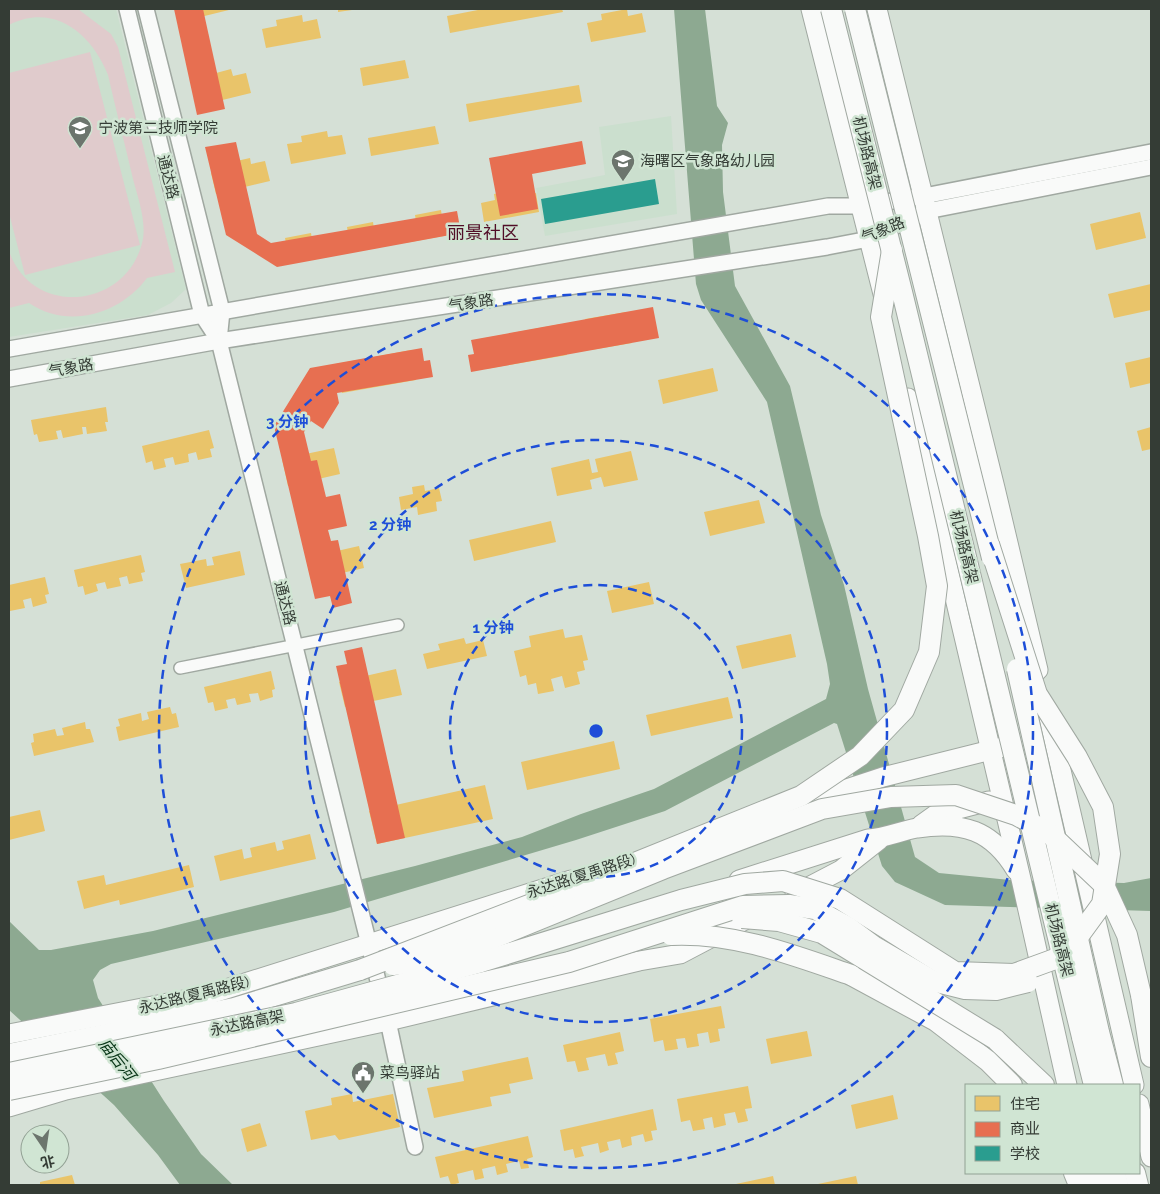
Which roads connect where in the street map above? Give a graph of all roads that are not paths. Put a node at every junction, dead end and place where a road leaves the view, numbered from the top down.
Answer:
1 (127, 9) edge
2 (146, 9) edge
3 (810, 9) edge
4 (831, 9) edge
5 (855, 9) edge
6 (877, 9) edge
7 (1151, 152) edge
8 (1151, 167) edge
9 (926, 204) junction
10 (860, 206) junction
11 (869, 239) junction
12 (892, 250) junction
13 (222, 311) junction
14 (202, 314) junction
15 (219, 342) junction
16 (9, 349) edge
17 (9, 378) edge
18 (988, 544) junction
19 (398, 625) dead end
20 (296, 647) junction
21 (180, 668) dead end
22 (1051, 728) junction
23 (992, 752) junction
24 (1002, 798) junction
25 (916, 828) junction
26 (874, 838) junction
27 (1021, 880) junction
28 (715, 916) junction
29 (1075, 940) junction
30 (368, 946) junction
31 (482, 962) junction
32 (360, 970) junction
33 (381, 996) junction
34 (388, 1021) junction
35 (9, 1034) edge
36 (9, 1054) edge
37 (1151, 1057) edge
38 (9, 1073) edge
39 (9, 1082) edge
40 (1011, 1084) edge
41 (1043, 1084) edge
42 (1067, 1084) edge
43 (1094, 1084) edge
44 (1113, 1084) edge
45 (1134, 1084) edge
46 (9, 1090) edge
47 (9, 1107) edge
48 (1140, 1108) edge
49 (415, 1147) dead end
50 (1151, 1157) edge
51 (1098, 1174) edge
52 (1104, 1185) edge

1 - 14 street, 通达路
2 - 13 street, 通达路
3 - 10 main road
4 - 12 highway, 机场路高架, bridge
5 - 18 highway, 机场路高架, bridge
6 - 9 main road
7 - 9 street
8 - 9 street
9 - 10 street, 气象路
9 - 11 street, 气象路
9 - 22 main road
10 - 11 main road
10 - 13 street, 气象路
11 - 15 street, 气象路
11 - 23 main road
12 - 32 highway, bridge
12 - 43 highway, 机场路高架, bridge
13 - 14 street, 气象路
13 - 15 street, 通达路
14 - 15 street, 通达路
14 - 16 street, 气象路
15 - 17 street, 气象路
15 - 20 street, 通达路
18 - 29 highway, bridge
18 - 44 highway, 机场路高架, bridge
19 - 20 street
20 - 21 street
20 - 30 street, 通达路
22 - 23 main road, 永达路(夏禹路段)
22 - 45 main road
23 - 24 main road
23 - 30 main road, 永达路(夏禹路段)
24 - 25 main road
24 - 27 main road
25 - 26 main road
25 - 27 main road
26 - 33 main road
26 - 34 main road
27 - 42 main road
28 - 29 highway, bridge
28 - 41 highway, bridge
28 - 46 highway, bridge
29 - 31 highway, bridge
30 - 33 street, 通达路
30 - 35 main road, 永达路(夏禹路段)
31 - 38 highway, 永达路高架, bridge
31 - 40 highway, bridge
32 - 36 highway, 永达路高架
32 - 37 highway, bridge
33 - 34 street, 通达路
33 - 39 main road
34 - 47 main road
34 - 49 street, 通达路
48 - 50 main road
51 - 52 highway

